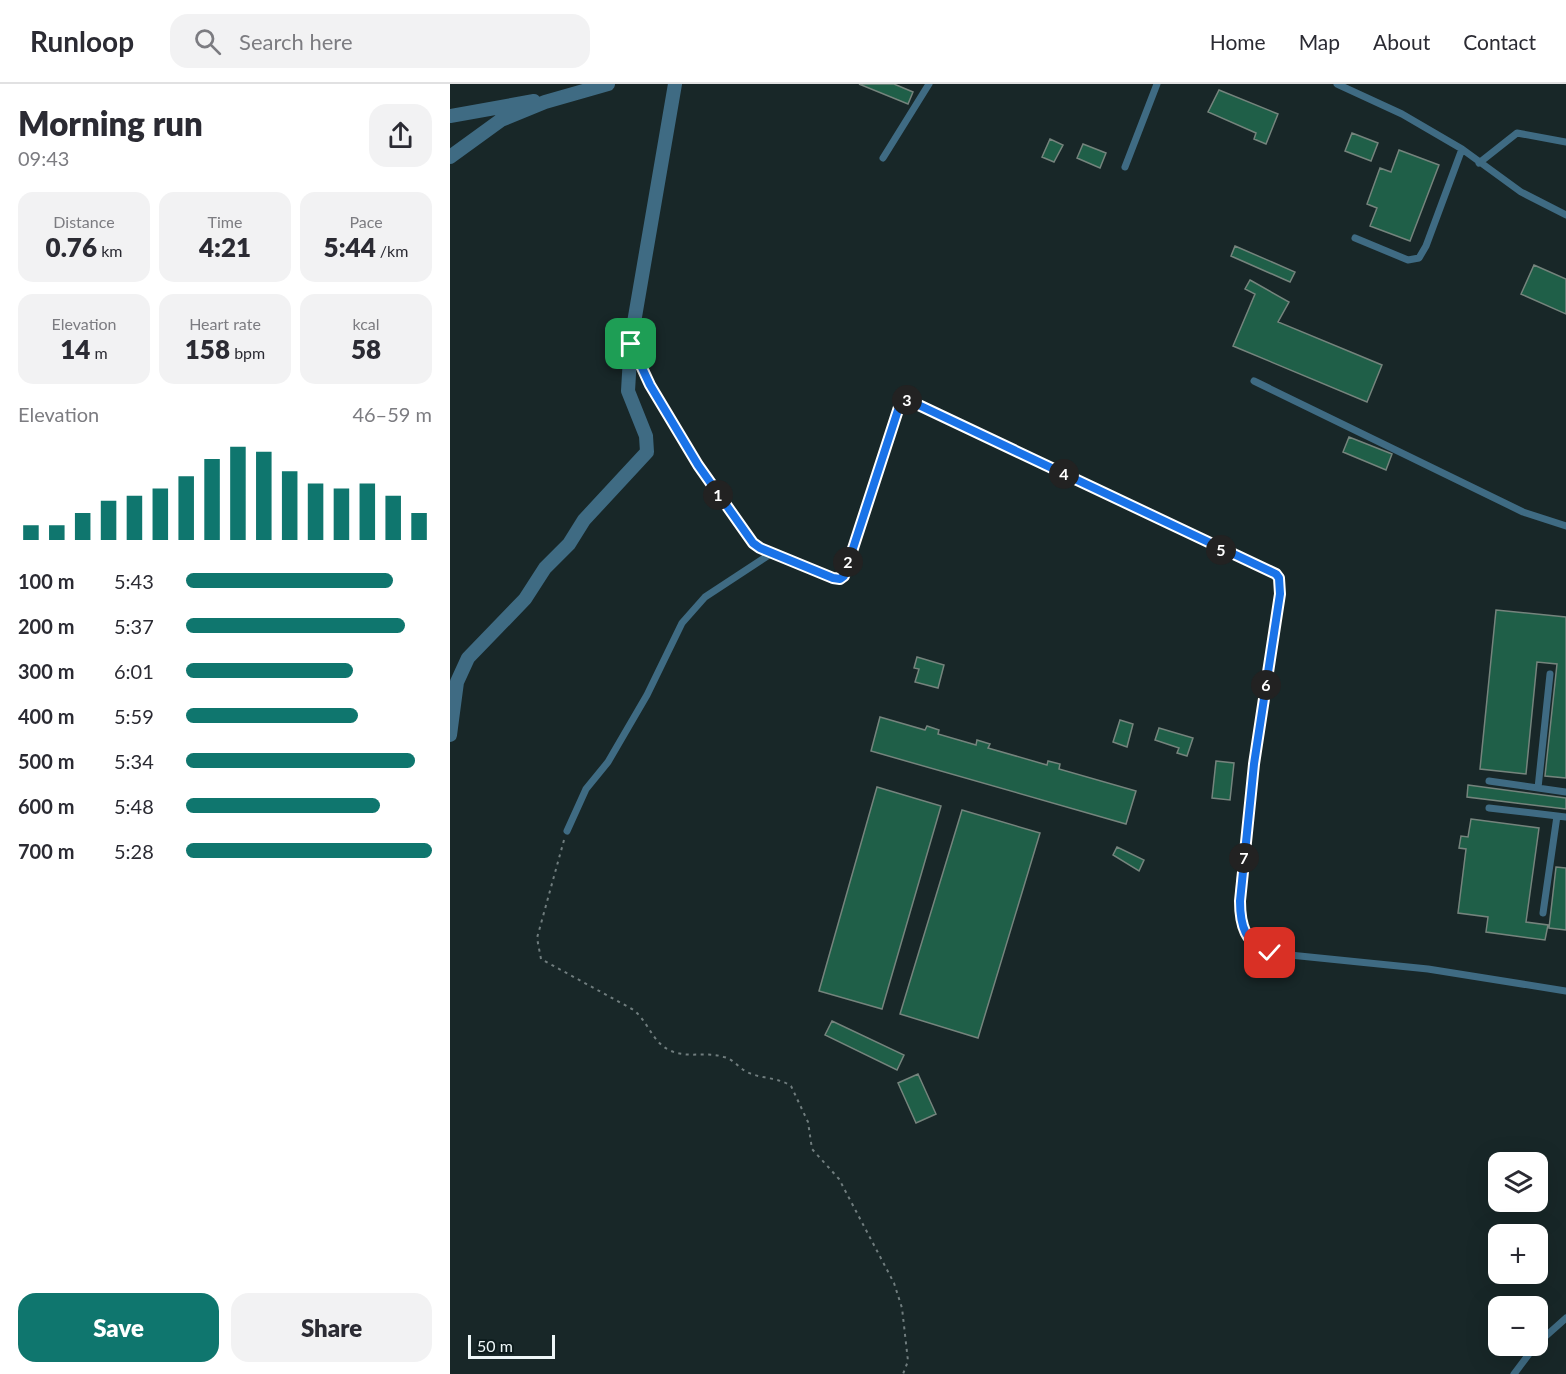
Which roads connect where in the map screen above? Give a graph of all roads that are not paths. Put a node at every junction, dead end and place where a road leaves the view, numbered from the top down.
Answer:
1 (608, 84) edge
2 (675, 84) edge
3 (929, 84) edge
4 (1157, 84) edge
5 (1337, 84) edge
6 (545, 102) junction
7 (450, 116) edge
8 (1566, 142) edge
9 (1462, 149) junction
10 (450, 157) edge
11 (883, 158) dead end
12 (1479, 162) junction
13 (1125, 167) dead end
14 (1566, 215) edge
15 (1355, 238) dead end
16 (631, 344) junction
17 (1254, 381) dead end
18 (1566, 525) edge
19 (772, 554) junction
20 (1550, 674) dead end
21 (450, 735) edge
22 (1489, 781) dead end
23 (1538, 788) junction
24 (1566, 792) edge
25 (1489, 808) dead end
26 (1557, 816) junction
27 (1566, 817) edge
28 (567, 831) road end
29 (1543, 913) dead end
30 (1566, 991) edge
31 (1566, 1318) edge
32 (1548, 1334) edge
33 (1527, 1356) edge
34 (1514, 1374) edge

1 - 6 street
2 - 16 street
3 - 11 lane
4 - 13 lane
5 - 9 lane
6 - 7 street
6 - 10 street
8 - 12 lane
9 - 12 lane
9 - 15 lane
12 - 14 lane
16 - 19 lane
16 - 21 street
17 - 18 lane
19 - 28 lane
19 - 30 lane
20 - 23 lane
22 - 23 lane
23 - 24 lane
25 - 26 lane
26 - 27 lane
26 - 29 lane
31 - 32 lane
33 - 34 lane

